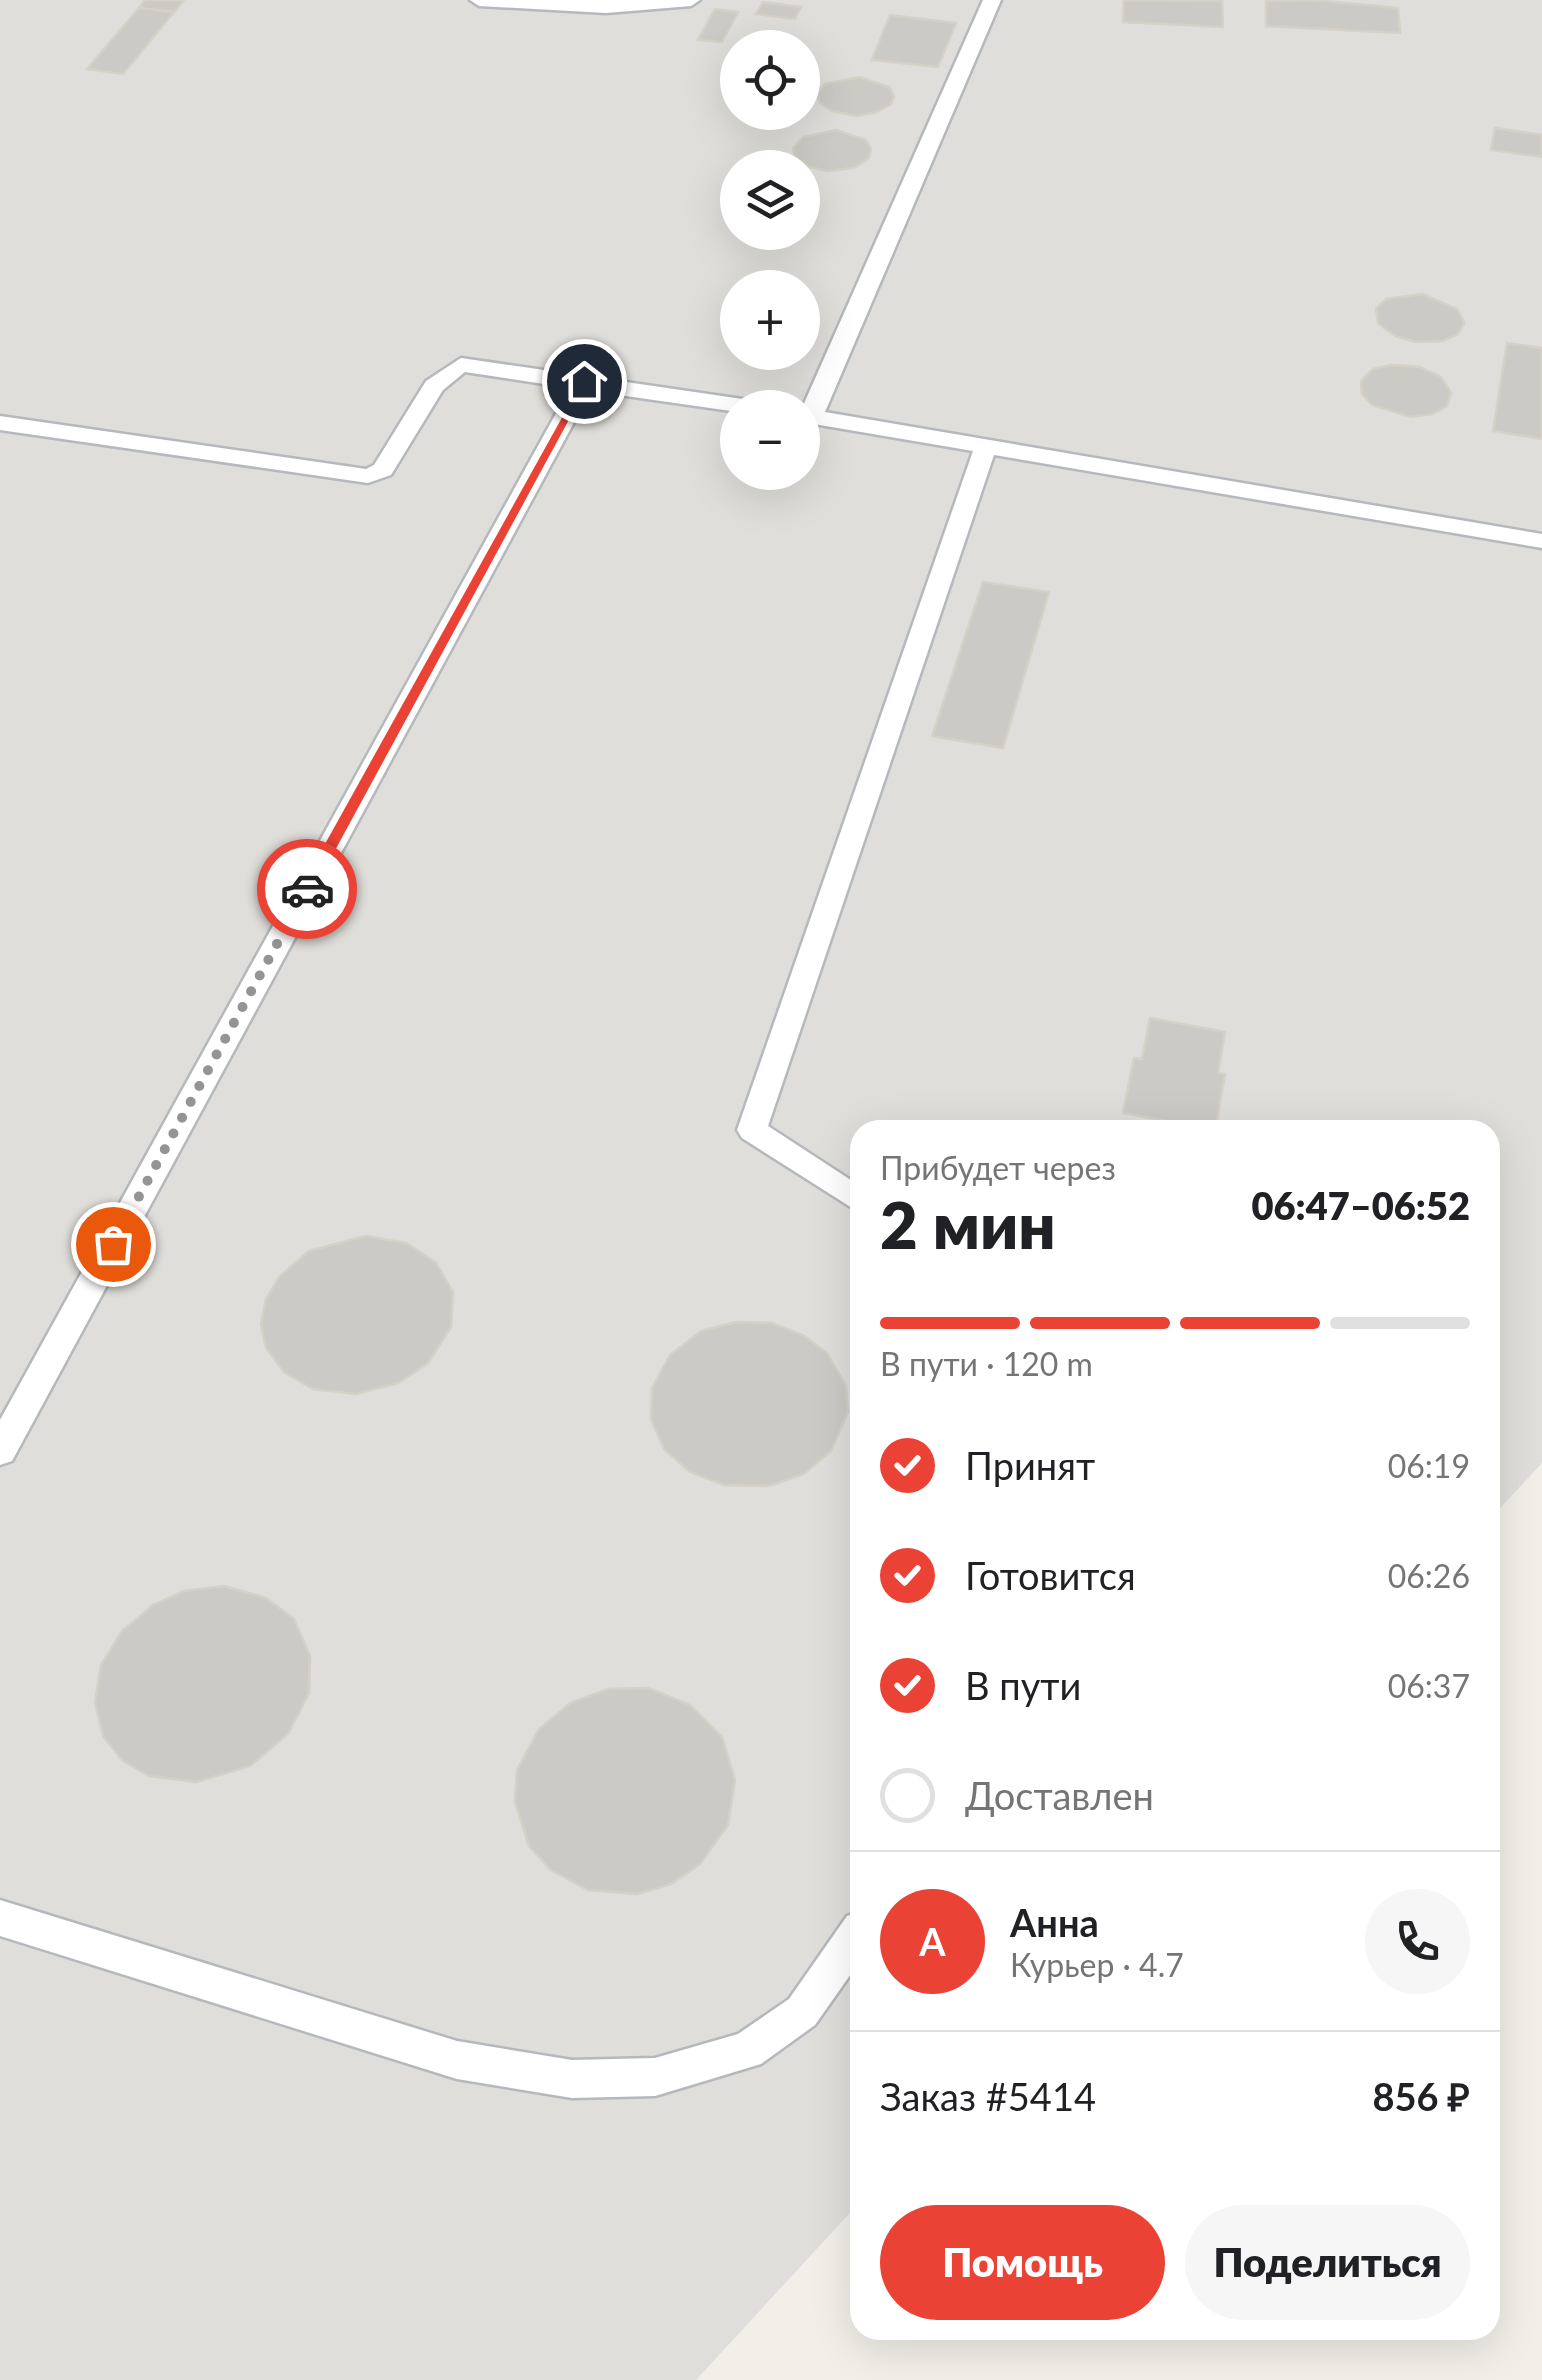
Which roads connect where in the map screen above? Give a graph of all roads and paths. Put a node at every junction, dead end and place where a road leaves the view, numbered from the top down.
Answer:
1 (479, 0) edge
2 (691, 0) edge
3 (992, 0) edge
4 (584, 381) junction
5 (819, 390) edge
6 (720, 402) edge
7 (820, 418) edge
8 (0, 424) edge
9 (986, 446) junction
10 (1542, 541) edge
11 (850, 1194) edge
12 (0, 1451) edge
13 (0, 1918) edge
14 (850, 1942) edge

1 - 2 lane
3 - 5 lane
4 - 6 lane
4 - 8 lane
4 - 12 lane
7 - 9 lane
9 - 10 lane
9 - 11 lane
13 - 14 lane

